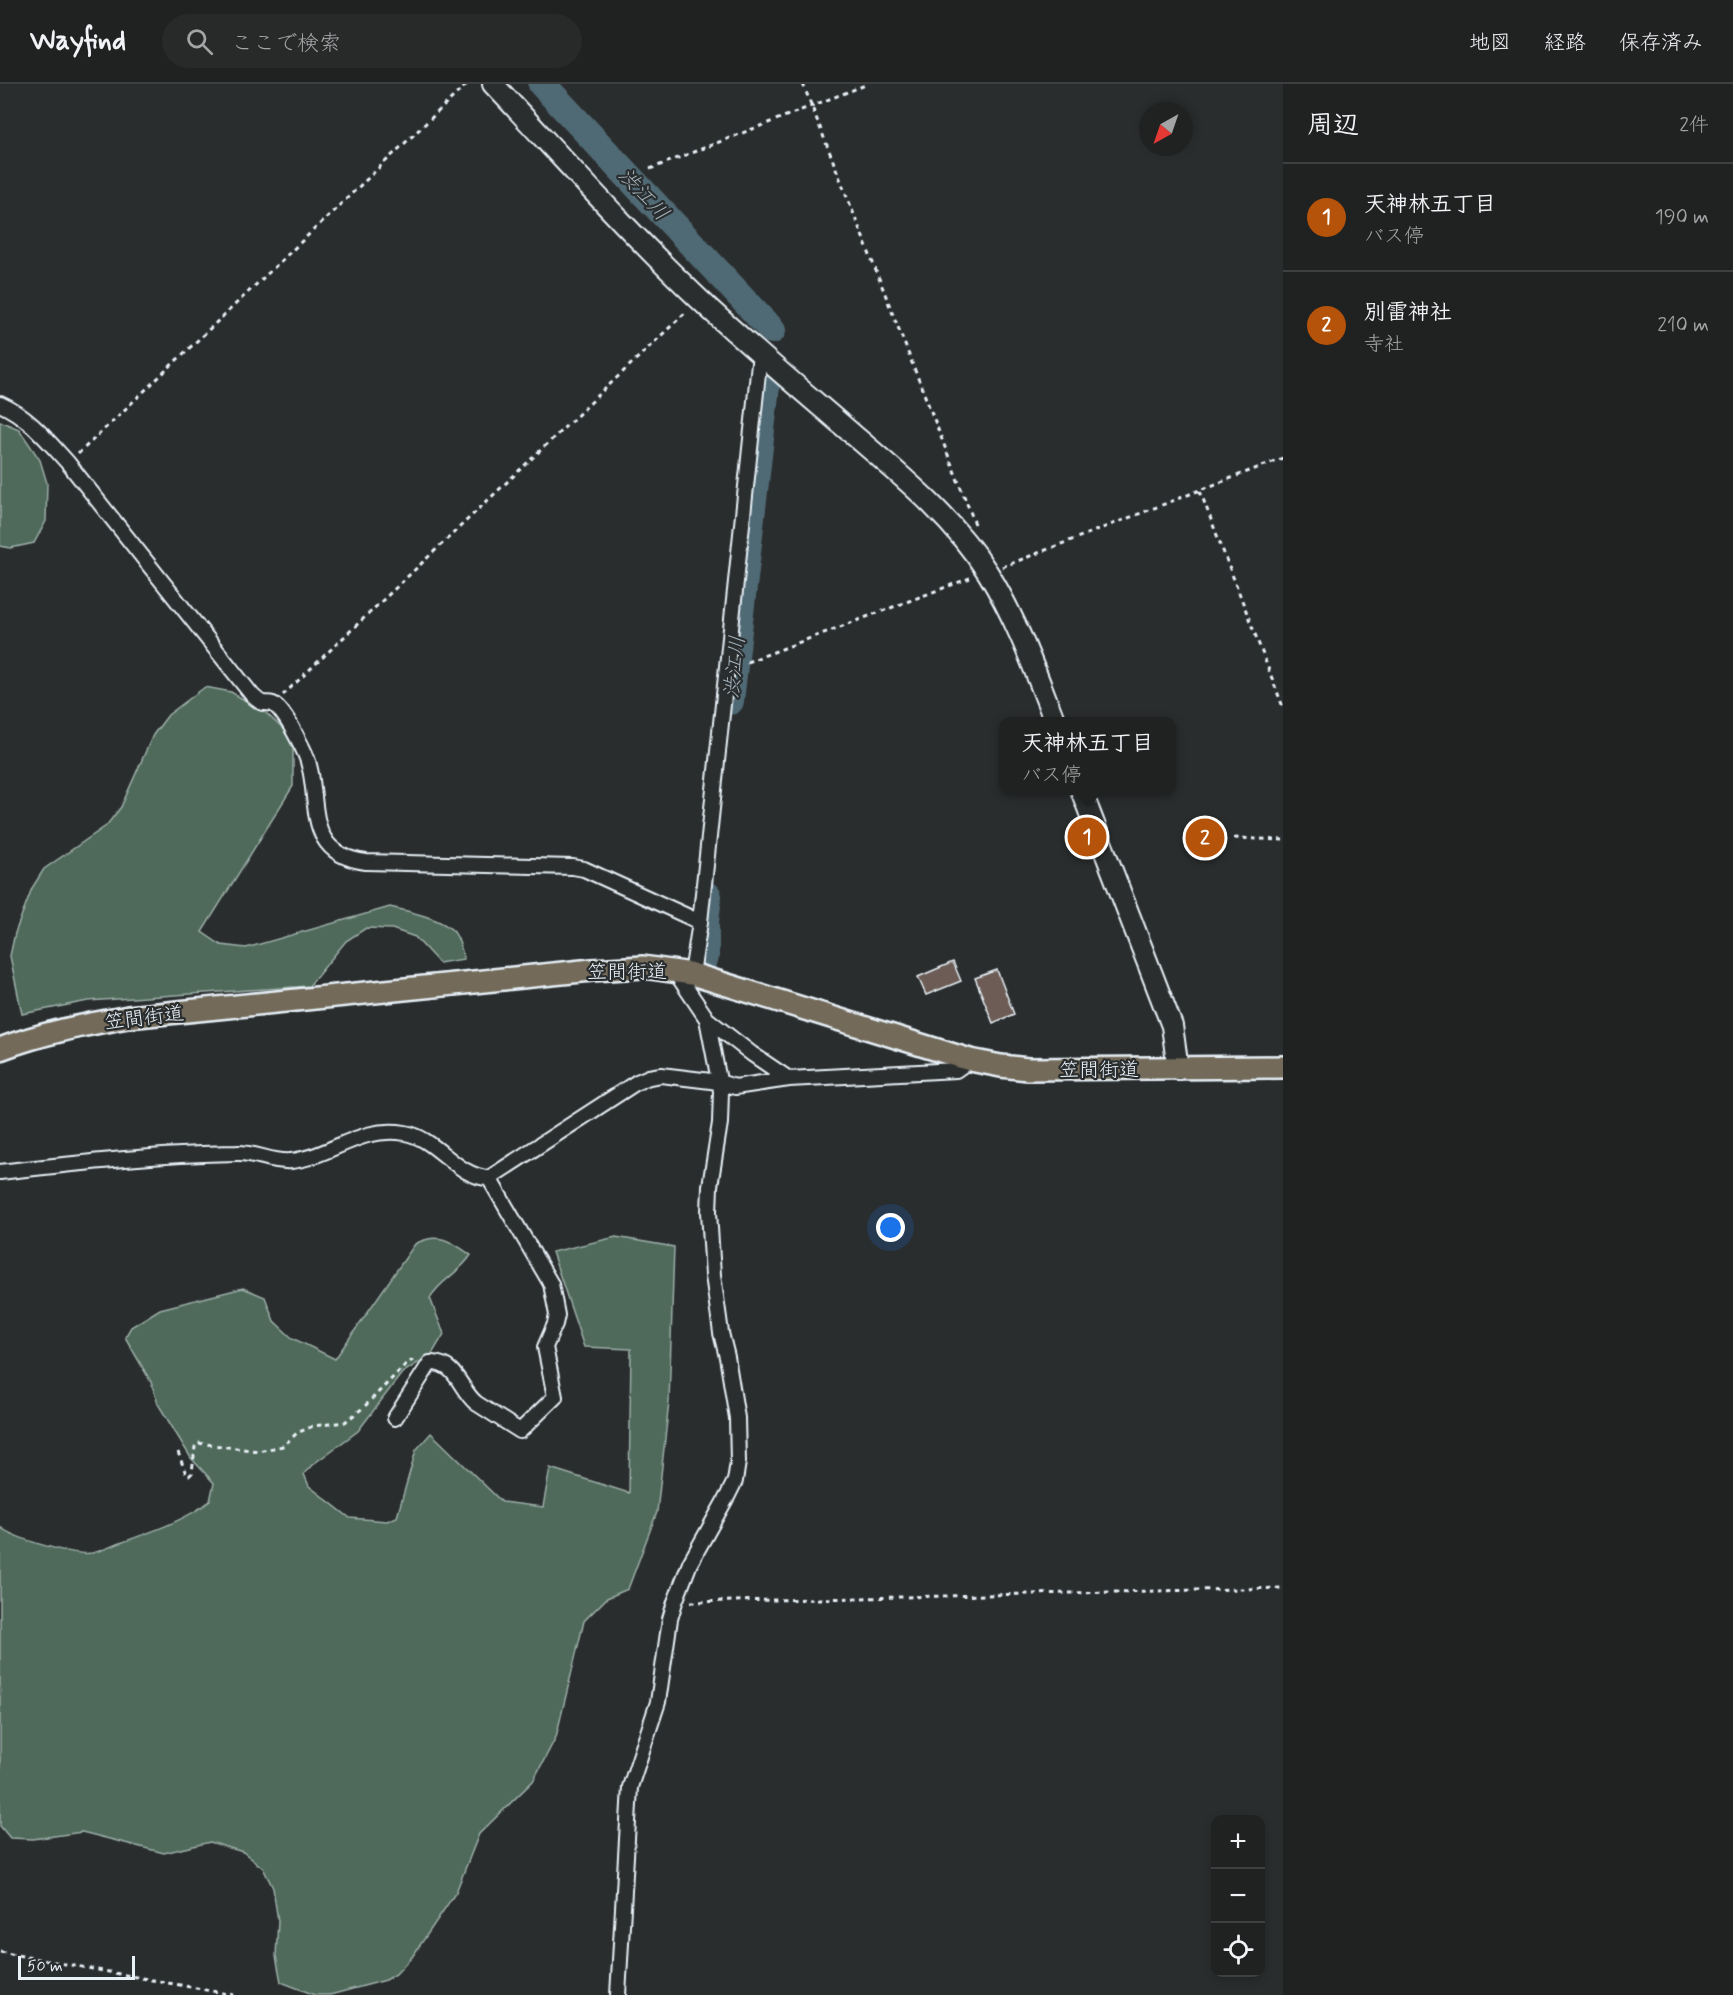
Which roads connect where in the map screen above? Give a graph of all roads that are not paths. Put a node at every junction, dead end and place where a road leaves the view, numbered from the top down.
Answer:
1 (492, 84) edge
2 (760, 354) junction
3 (0, 404) edge
4 (1053, 717) edge
5 (1083, 795) edge
6 (700, 922) junction
7 (683, 972) junction
8 (706, 1019) junction
9 (0, 1049) edge
10 (970, 1060) junction
11 (1283, 1067) edge
12 (1178, 1069) junction
13 (789, 1079) junction
14 (719, 1082) junction
15 (0, 1172) edge
16 (489, 1178) junction
17 (394, 1418) dead end
18 (618, 1995) edge

1 - 2 street
2 - 4 street
2 - 6 street
3 - 6 street
5 - 12 street
6 - 7 street
7 - 8 street
7 - 9 main road, 笠間街道
7 - 10 main road, 笠間街道
8 - 13 street
8 - 14 street
10 - 12 main road, 笠間街道
10 - 13 street
11 - 12 main road, 笠間街道
13 - 14 street
14 - 16 street
14 - 18 street
15 - 16 street
16 - 17 street

